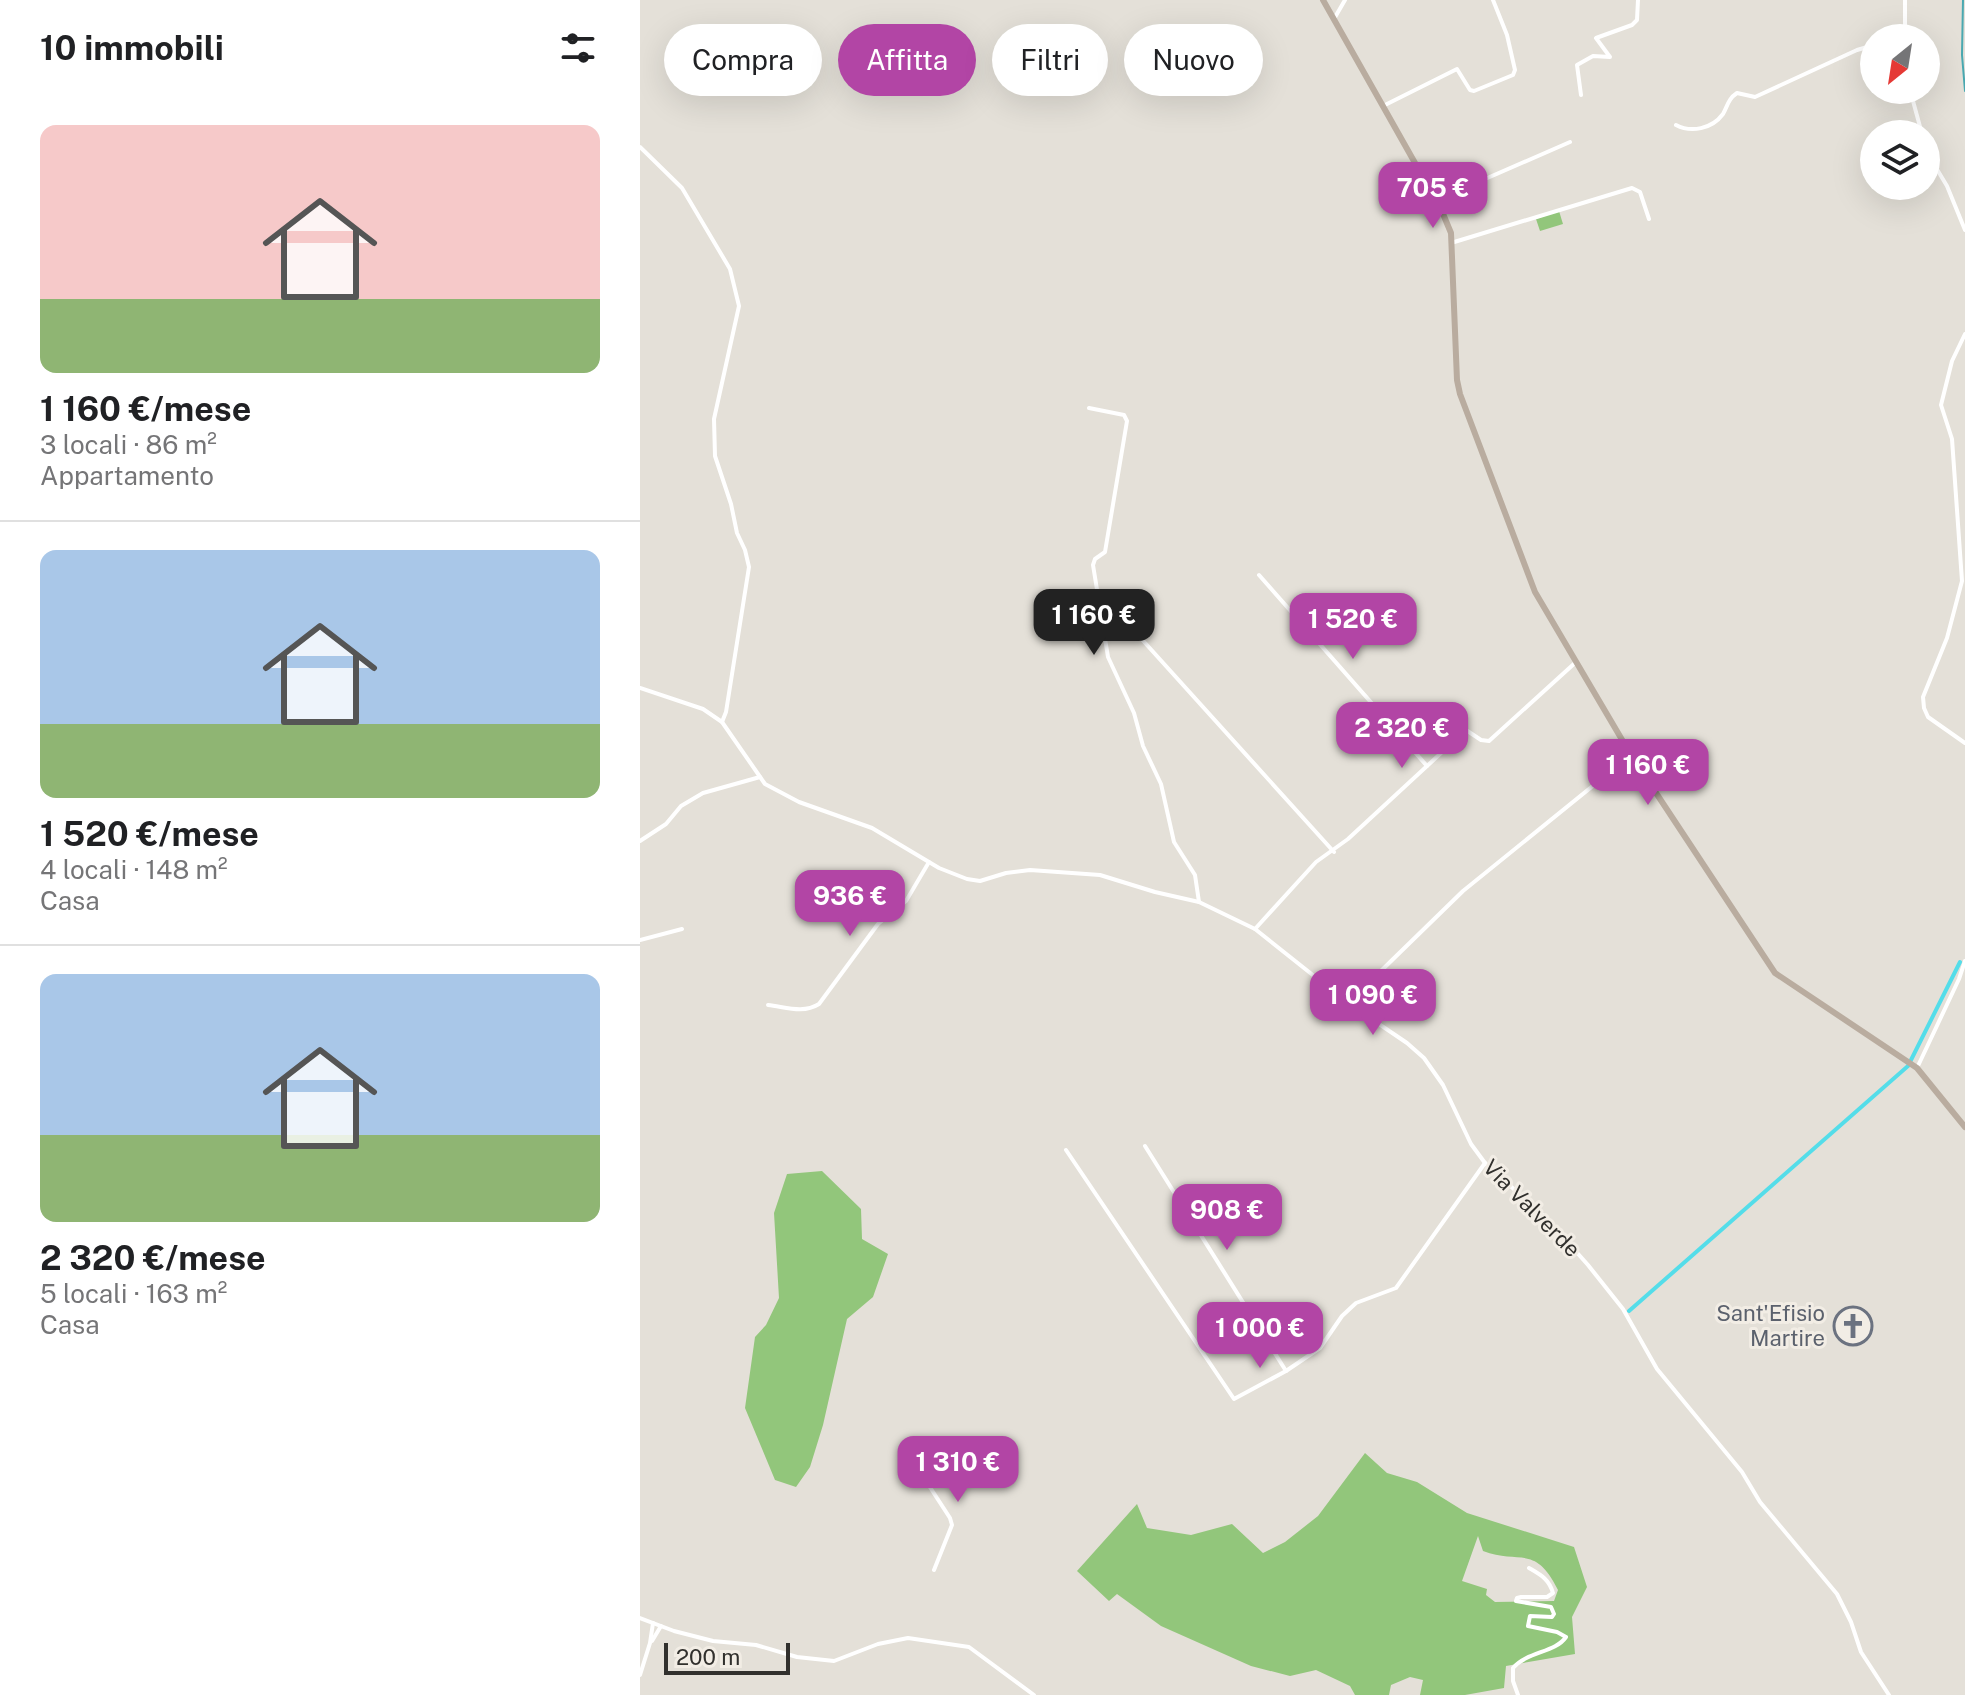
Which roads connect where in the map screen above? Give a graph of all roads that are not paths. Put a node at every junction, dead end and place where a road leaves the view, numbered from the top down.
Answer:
1 (1323, 0) edge
2 (1345, 0) edge
3 (1493, 0) edge
4 (1638, 0) edge
5 (1905, 0) edge
6 (1334, 19) junction
7 (1905, 24) edge
8 (1860, 49) edge
9 (1581, 95) dead end
10 (1383, 106) junction
11 (1676, 125) dead end
12 (1570, 142) dead end
13 (640, 147) edge
14 (1940, 174) edge
15 (1436, 200) junction
16 (1649, 219) dead end
17 (1965, 230) edge
18 (1451, 243) junction
19 (1965, 334) edge
20 (1089, 408) dead end
21 (1259, 575) dead end
22 (1109, 603) dead end
23 (1576, 662) junction
24 (640, 688) edge
25 (722, 722) junction
26 (1965, 743) edge
27 (1631, 755) junction
28 (1427, 766) junction
29 (760, 777) junction
30 (640, 841) edge
31 (1334, 852) junction
32 (929, 862) junction
33 (1199, 902) junction
34 (682, 929) dead end
35 (1255, 929) junction
36 (640, 940) edge
37 (1965, 961) edge
38 (1348, 1003) junction
39 (768, 1005) dead end
40 (1912, 1065) junction
41 (1965, 1127) edge
42 (1145, 1146) dead end
43 (1066, 1150) dead end
44 (1485, 1163) junction
45 (1286, 1371) junction
46 (963, 1438) dead end
47 (1529, 1568) dead end
48 (934, 1570) dead end
49 (640, 1618) edge
50 (653, 1623) junction
51 (661, 1626) junction
52 (650, 1643) junction
53 (640, 1675) edge
54 (1034, 1695) edge
55 (1518, 1695) edge
56 (1889, 1695) edge

1 - 6 main road
2 - 6 street
3 - 10 street
4 - 9 street
5 - 7 street
6 - 10 main road
8 - 11 street
10 - 15 main road
12 - 15 street
13 - 25 street
14 - 17 street
15 - 18 main road
16 - 18 street
18 - 23 main road
19 - 26 street
20 - 33 street
21 - 28 street
22 - 31 street
23 - 27 main road
23 - 28 street
24 - 25 street, Via Valverde
25 - 29 street, Via Valverde
27 - 38 street
27 - 40 main road
28 - 31 street
29 - 30 street
29 - 32 street, Via Valverde
31 - 35 street
32 - 33 street, Via Valverde
32 - 39 street
33 - 35 street, Via Valverde
34 - 36 street
35 - 38 street, Via Valverde
37 - 40 street
38 - 44 street, Via Valverde
40 - 41 main road
42 - 45 street
43 - 45 street
44 - 45 street
44 - 56 street, Via Valverde
46 - 48 street
47 - 55 street
49 - 50 street
50 - 51 street
50 - 52 street
51 - 52 street
51 - 54 street
52 - 53 street

